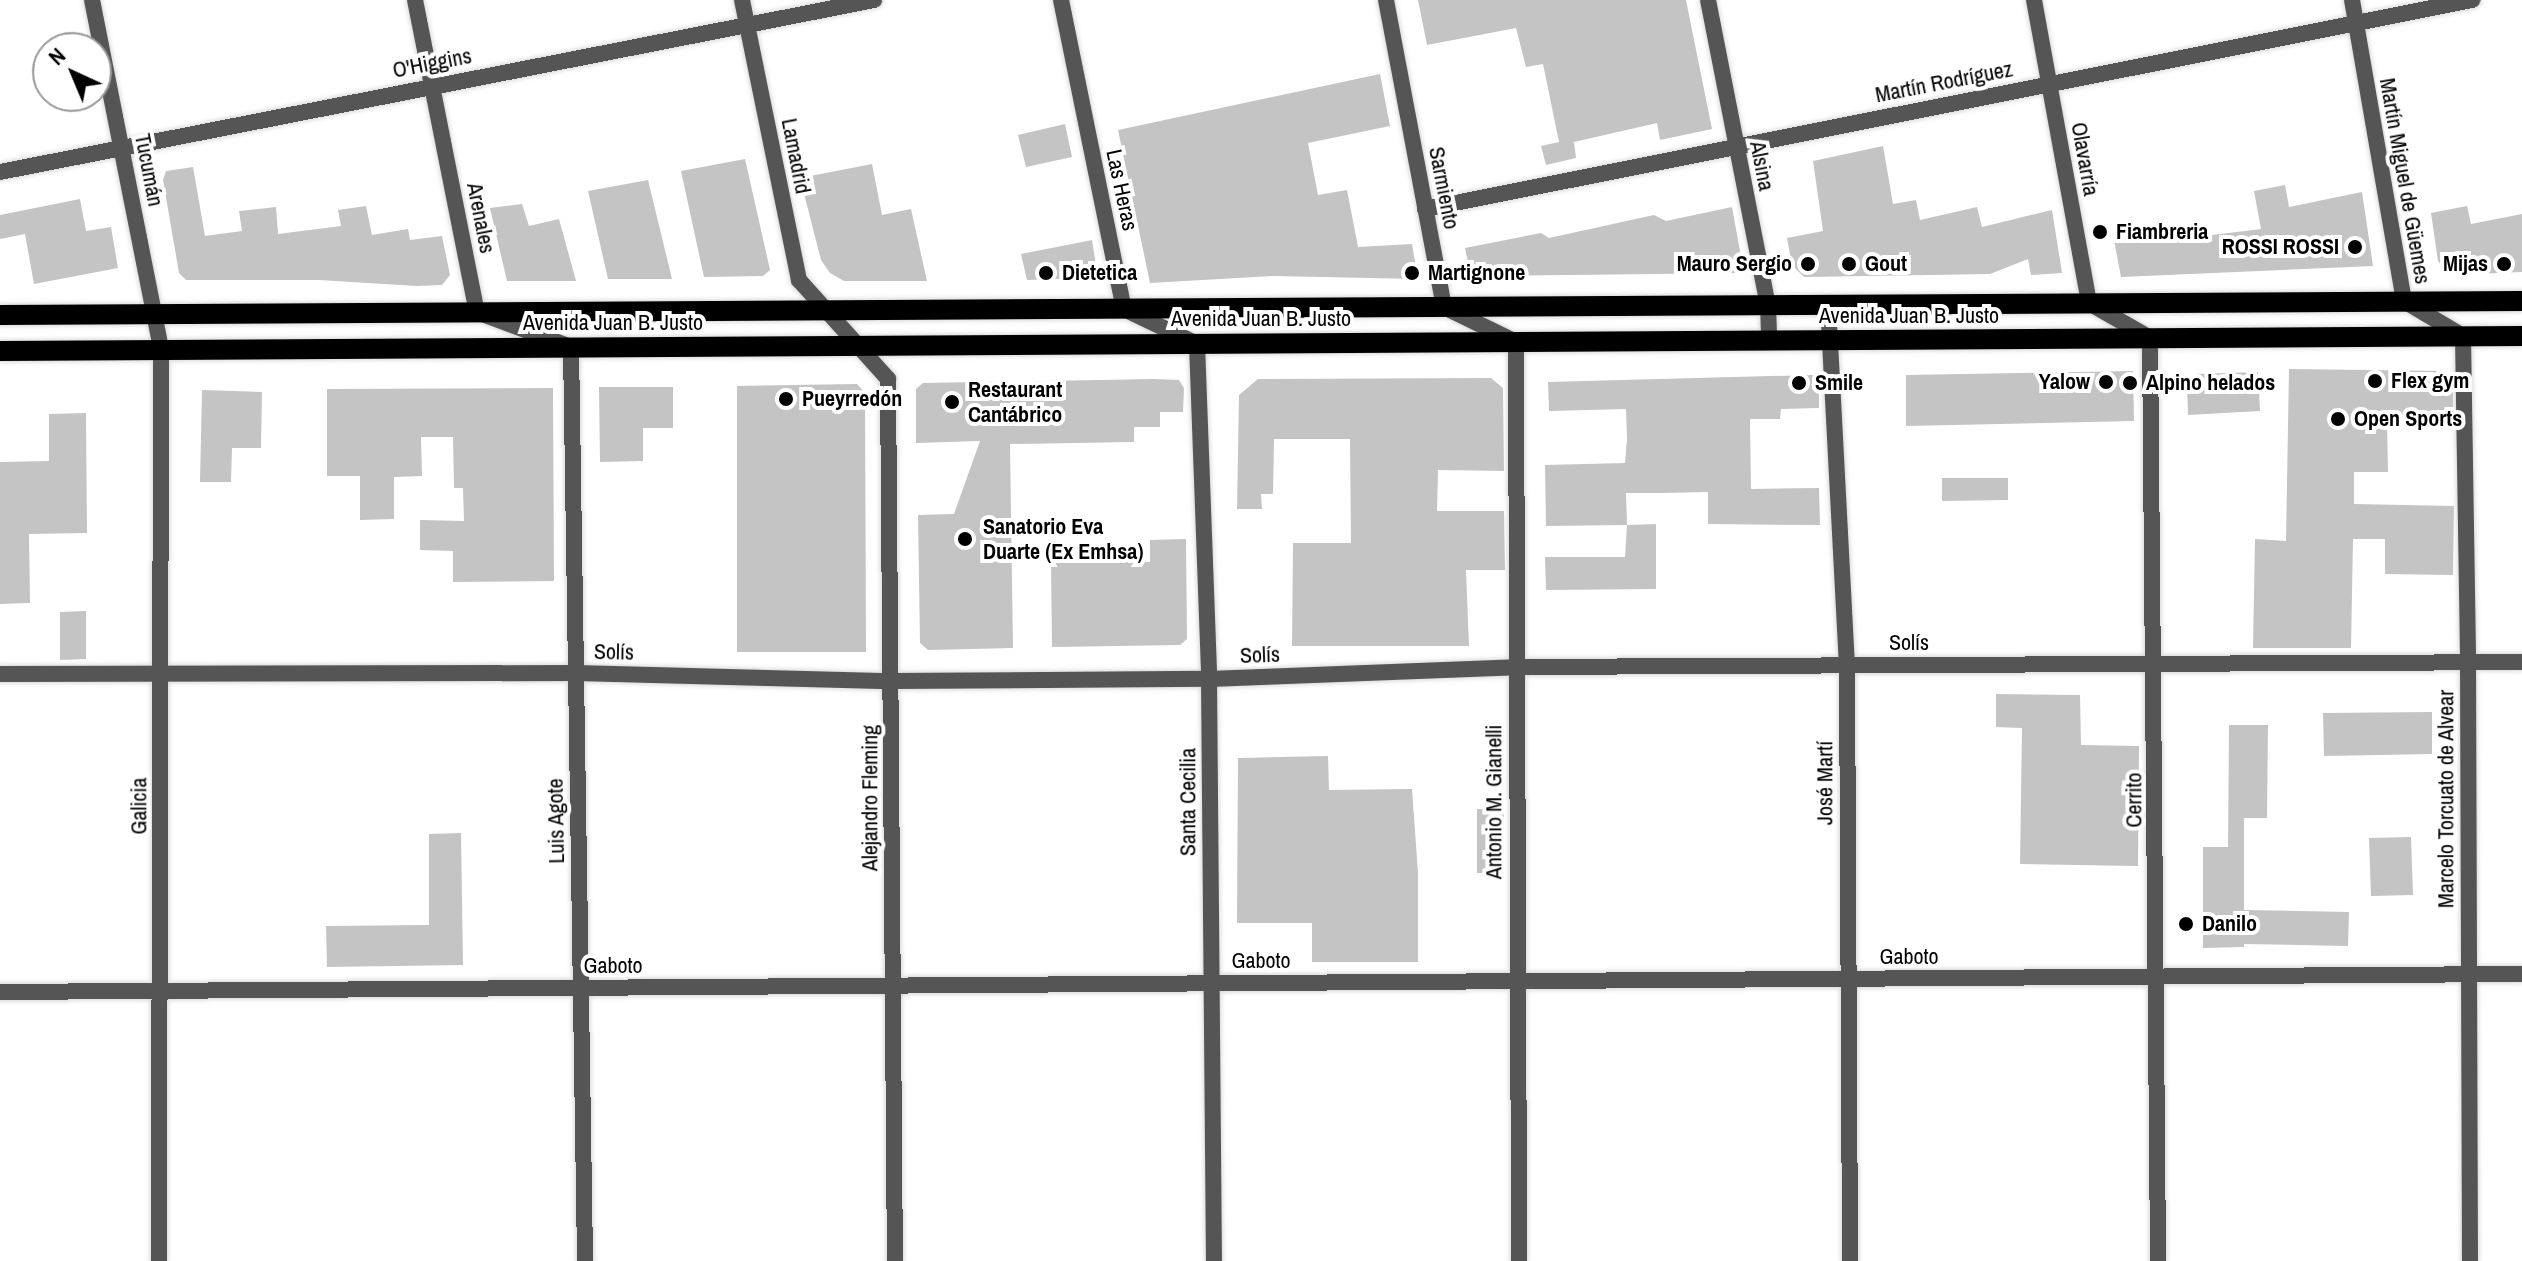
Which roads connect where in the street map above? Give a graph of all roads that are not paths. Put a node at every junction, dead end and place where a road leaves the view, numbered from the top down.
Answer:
1 (92, 0) edge
2 (415, 0) edge
3 (742, 0) edge
4 (874, 0) edge
5 (1061, 0) edge
6 (1386, 0) edge
7 (1708, 0) edge
8 (2034, 0) edge
9 (2352, 0) edge
10 (2472, 0) edge
11 (2356, 22) junction
12 (748, 27) junction
13 (2049, 84) junction
14 (433, 85) junction
15 (1736, 146) junction
16 (123, 148) junction
17 (0, 172) edge
18 (1425, 209) junction
19 (2404, 301) junction
20 (2522, 301) edge
21 (2089, 303) junction
22 (1828, 304) junction
23 (1768, 305) junction
24 (1444, 307) junction
25 (1124, 309) junction
26 (827, 311) junction
27 (477, 312) junction
28 (155, 314) junction
29 (0, 315) edge
30 (2463, 336) junction
31 (2522, 336) edge
32 (2150, 338) junction
33 (1769, 340) junction
34 (1830, 341) junction
35 (1516, 342) junction
36 (1197, 344) junction
37 (858, 346) junction
38 (571, 347) junction
39 (161, 350) junction
40 (0, 351) edge
41 (2468, 662) junction
42 (2522, 662) edge
43 (1847, 665) junction
44 (2155, 665) junction
45 (1516, 667) junction
46 (160, 673) junction
47 (576, 673) junction
48 (0, 674) edge
49 (1209, 679) junction
50 (891, 681) junction
51 (2522, 974) edge
52 (2469, 975) junction
53 (1848, 979) junction
54 (2157, 979) junction
55 (1517, 981) junction
56 (1211, 984) junction
57 (893, 986) junction
58 (581, 988) junction
59 (162, 991) junction
60 (0, 992) edge
61 (159, 1261) edge
62 (585, 1261) edge
63 (895, 1261) edge
64 (1214, 1261) edge
65 (1519, 1261) edge
66 (1850, 1261) edge
67 (2158, 1261) edge
68 (2470, 1261) edge

1 - 16 street, Tucumán
2 - 14 street, Arenales
3 - 12 street, Lamadrid
4 - 12 street, O'Higgins
5 - 25 street, Las Heras
6 - 18 street, Sarmiento
7 - 15 street, Alsina
8 - 13 street, Olavarría
9 - 11 street, Martín Miguel de Güemes
10 - 11 street, Martín Rodríguez
11 - 13 street, Martín Rodríguez
11 - 19 street, Martín Miguel de Güemes
12 - 14 street, O'Higgins
12 - 26 street, Lamadrid
13 - 15 street, Martín Rodríguez
13 - 21 street, Olavarría
14 - 16 street, O'Higgins
14 - 27 street, Arenales
15 - 18 street, Martín Rodríguez
15 - 23 street, Alsina
16 - 17 street, O'Higgins
16 - 28 street, Tucumán
18 - 24 street, Sarmiento
19 - 20 main road, Avenida Juan B. Justo
19 - 21 main road, Avenida Juan B. Justo
19 - 30 street, Martín Miguel de Güemes
21 - 22 main road, Avenida Juan B. Justo
21 - 32 street
22 - 23 main road, Avenida Juan B. Justo
22 - 34 street, José Martí
23 - 24 main road, Avenida Juan B. Justo
23 - 33 street, Alsina
24 - 25 main road, Avenida Juan B. Justo
24 - 35 street
25 - 26 main road, Avenida Juan B. Justo
25 - 36 street
26 - 27 main road, Avenida Juan B. Justo
26 - 37 street, Lamadrid
27 - 28 main road, Avenida Juan B. Justo
27 - 38 street
28 - 29 main road, Avenida Juan B. Justo
28 - 39 street, Tucumán
30 - 31 main road, Avenida Juan B. Justo
30 - 32 main road, Avenida Juan B. Justo
30 - 41 street, Marcelo Torcuato de Alvear
32 - 34 main road, Avenida Juan B. Justo
32 - 44 street, Cerrito
33 - 34 main road, Avenida Juan B. Justo
33 - 35 main road, Avenida Juan B. Justo
34 - 43 street, José Martí
35 - 36 main road, Avenida Juan B. Justo
35 - 45 street, Antonio M. Gianelli
36 - 37 main road, Avenida Juan B. Justo
36 - 49 street, Santa Cecilia
37 - 38 main road, Avenida Juan B. Justo
37 - 50 street, Alejandro Fleming
38 - 39 main road, Avenida Juan B. Justo
38 - 47 street, Luis Agote
39 - 40 main road, Avenida Juan B. Justo
39 - 46 street, Galicia
41 - 42 street, Solís
41 - 44 street, Solís
41 - 52 street, Marcelo Torcuato de Alvear
43 - 44 street, Solís
43 - 45 street, Solís
43 - 53 street, José Martí
44 - 54 street, Cerrito
45 - 49 street, Solís
45 - 55 street, Antonio M. Gianelli
46 - 47 street, Solís
46 - 48 street, Solís
46 - 59 street, Galicia
47 - 50 street, Solís
47 - 58 street, Luis Agote
49 - 50 street, Solís
49 - 56 street, Santa Cecilia
50 - 57 street, Alejandro Fleming
51 - 52 street, Gaboto
52 - 54 street, Gaboto
52 - 68 street, Marcelo Torcuato de Alvear
53 - 54 street, Gaboto
53 - 55 street, Gaboto
53 - 66 street, José Martí
54 - 67 street, Cerrito
55 - 56 street, Gaboto
55 - 65 street, Antonio M. Gianelli
56 - 57 street, Gaboto
56 - 64 street, Santa Cecilia
57 - 58 street, Gaboto
57 - 63 street, Alejandro Fleming
58 - 59 street, Gaboto
58 - 62 street, Luis Agote
59 - 60 street, Gaboto
59 - 61 street, Galicia

